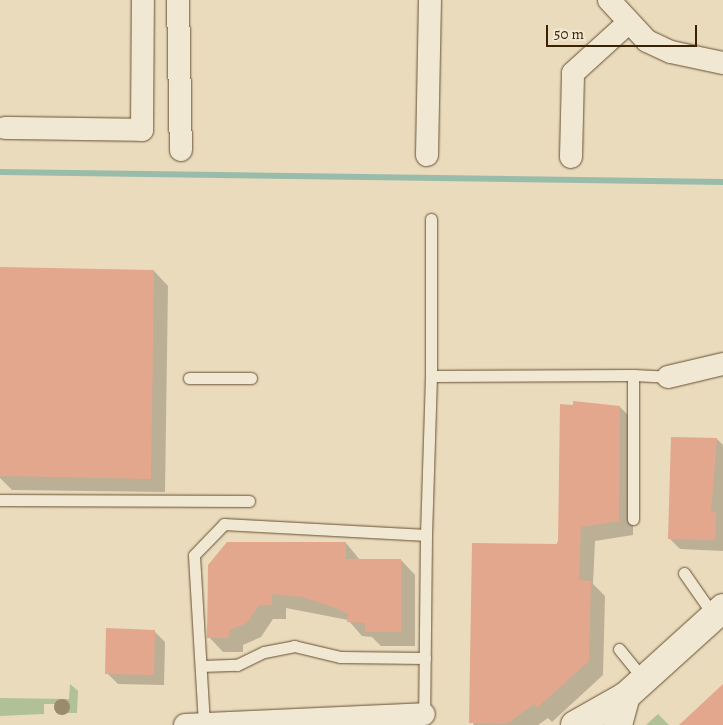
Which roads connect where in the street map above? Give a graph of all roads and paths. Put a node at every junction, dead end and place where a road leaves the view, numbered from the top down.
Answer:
1 (143, 0) edge
2 (178, 0) edge
3 (430, 0) edge
4 (609, 0) edge
5 (627, 24) junction
6 (723, 63) edge
7 (5, 128) dead end
8 (181, 150) dead end
9 (427, 155) dead end
10 (571, 157) dead end
11 (431, 219) dead end
12 (723, 364) edge
13 (633, 375) junction
14 (430, 376) junction
15 (668, 377) joint
16 (189, 378) dead end
17 (251, 378) dead end
18 (0, 500) edge
19 (249, 501) dead end
20 (633, 519) dead end
21 (426, 535) junction
22 (684, 572) dead end
23 (719, 612) edge
24 (619, 649) dead end
25 (425, 658) junction
26 (201, 666) junction
27 (635, 688) junction
28 (424, 714) joint
29 (195, 725) edge
30 (576, 725) edge
31 (618, 725) edge

1 - 7 street
2 - 8 street
3 - 9 street
4 - 5 street
5 - 6 street
5 - 10 street
11 - 14 lane
12 - 15 street
13 - 14 lane
13 - 15 lane
13 - 20 lane
14 - 21 lane
16 - 17 lane
18 - 19 lane
21 - 25 lane
21 - 26 lane
22 - 23 lane
23 - 27 street
24 - 27 lane
25 - 26 lane
25 - 28 lane
26 - 29 lane
27 - 30 street
27 - 31 street
28 - 29 street

